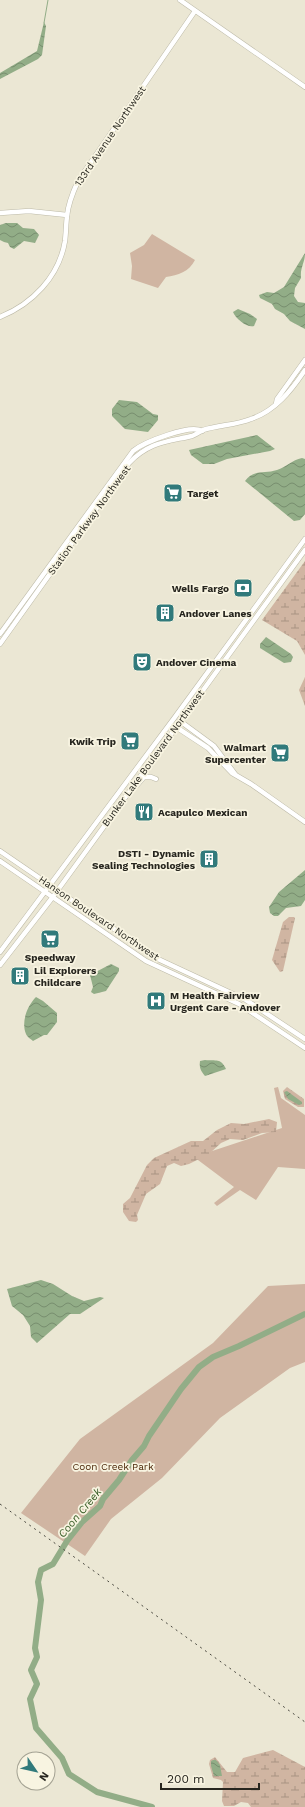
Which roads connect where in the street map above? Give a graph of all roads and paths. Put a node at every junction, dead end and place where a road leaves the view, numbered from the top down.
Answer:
1 (180, 0) edge
2 (195, 11) junction
3 (305, 87) edge
4 (0, 213) edge
5 (67, 215) junction
6 (0, 317) edge
7 (305, 360) edge
8 (305, 370) edge
9 (276, 404) junction
10 (122, 469) junction
11 (305, 539) edge
12 (305, 550) edge
13 (0, 634) edge
14 (0, 644) edge
15 (180, 721) junction
16 (176, 726) junction
17 (235, 774) junction
18 (156, 779) dead end
19 (122, 801) junction
20 (305, 822) edge
21 (0, 852) edge
22 (0, 861) edge
23 (50, 885) junction
24 (57, 891) junction
25 (45, 892) junction
26 (52, 898) junction
27 (0, 952) edge
28 (0, 965) edge
29 (305, 1039) edge
30 (305, 1048) edge

1 - 2 main road
2 - 3 main road
2 - 5 main road, 133rd Avenue Northwest
4 - 5 main road
5 - 6 main road, 133rd Avenue Northwest
7 - 9 main road, Station Parkway Northwest
8 - 9 main road, Station Parkway Northwest
9 - 10 main road, Station Parkway Northwest
10 - 13 main road, Station Parkway Northwest
10 - 14 main road, Station Parkway Northwest
11 - 23 main road, Bunker Lake Boulevard Northwest
12 - 15 main road, Bunker Lake Boulevard Northwest
15 - 16 main road, Bunker Lake Boulevard Northwest
15 - 17 main road
16 - 17 main road
16 - 19 main road, Bunker Lake Boulevard Northwest
17 - 20 main road
18 - 19 main road
19 - 24 main road, Bunker Lake Boulevard Northwest
21 - 23 main road, Hanson Boulevard Northwest
22 - 25 main road, Hanson Boulevard Northwest
23 - 24 main road, Hanson Boulevard Northwest
23 - 25 main road, Bunker Lake Boulevard Northwest
24 - 26 main road, Bunker Lake Boulevard Northwest
24 - 29 main road, Hanson Boulevard Northwest
25 - 26 main road, Hanson Boulevard Northwest
25 - 27 main road, Bunker Lake Boulevard Northwest
26 - 28 main road, Bunker Lake Boulevard Northwest
26 - 30 main road, Hanson Boulevard Northwest

